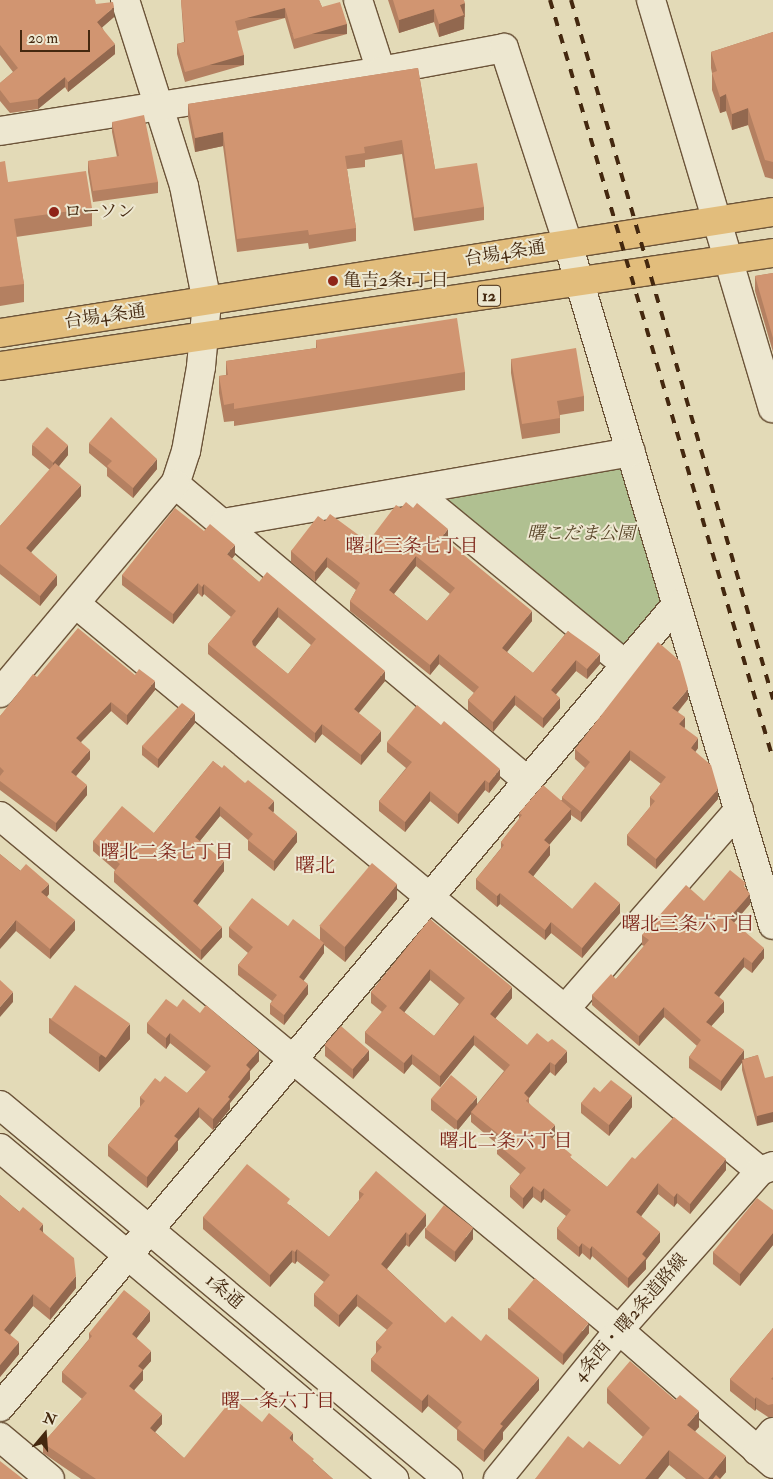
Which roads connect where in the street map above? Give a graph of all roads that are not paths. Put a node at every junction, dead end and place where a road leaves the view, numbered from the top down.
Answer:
1 (125, 0) edge
2 (358, 0) edge
3 (651, 0) edge
4 (381, 71) junction
5 (158, 105) junction
6 (0, 130) edge
7 (773, 212) edge
8 (717, 221) junction
9 (568, 244) junction
10 (773, 254) edge
11 (730, 261) junction
12 (580, 283) junction
13 (207, 302) junction
14 (0, 333) edge
15 (204, 335) junction
16 (0, 366) edge
17 (773, 408) edge
18 (631, 452) junction
19 (175, 484) junction
20 (414, 491) junction
21 (224, 523) junction
22 (76, 604) junction
23 (676, 605) junction
24 (626, 665) junction
25 (0, 693) edge
26 (526, 780) junction
27 (739, 810) junction
28 (0, 816) edge
29 (430, 899) junction
30 (773, 925) edge
31 (566, 1008) junction
32 (294, 1060) junction
33 (0, 1105) edge
34 (0, 1148) edge
35 (766, 1169) edge
36 (150, 1231) junction
37 (128, 1255) junction
38 (619, 1330) junction
39 (0, 1408) edge
40 (0, 1437) edge
41 (768, 1449) edge
42 (50, 1479) edge
43 (394, 1479) edge
44 (448, 1479) edge
45 (498, 1479) edge

1 - 5 street
2 - 4 street
3 - 8 street
4 - 5 street
4 - 9 street
5 - 6 street
5 - 13 street
7 - 8 highway, 台場4条通 / 12
8 - 9 highway, 台場4条通 / 12
8 - 11 street
9 - 12 street
9 - 13 highway, 台場4条通 / 12
10 - 11 highway, 台場4条通 / 12
11 - 12 highway, 台場4条通 / 12
11 - 17 street
12 - 15 highway, 台場4条通 / 12
12 - 18 street
13 - 14 highway, 台場4条通 / 12
13 - 15 street
15 - 16 highway, 台場4条通 / 12
15 - 19 street
18 - 20 street
18 - 23 street
19 - 21 street
19 - 22 street
20 - 21 street
20 - 24 street
21 - 26 street
22 - 25 street
22 - 29 street
23 - 24 street
23 - 27 street
24 - 26 street
26 - 29 street
27 - 30 street
27 - 31 street
28 - 32 street
29 - 31 street
29 - 32 street
31 - 35 street
32 - 36 street
32 - 38 street
33 - 36 street, 1条通
34 - 37 street, 1条通
35 - 38 street, 4条西・曙2条道路線
36 - 37 street
36 - 44 street, 1条通
37 - 39 street
37 - 43 street, 1条通
38 - 41 street
38 - 45 street, 4条西・曙2条道路線
40 - 42 street

